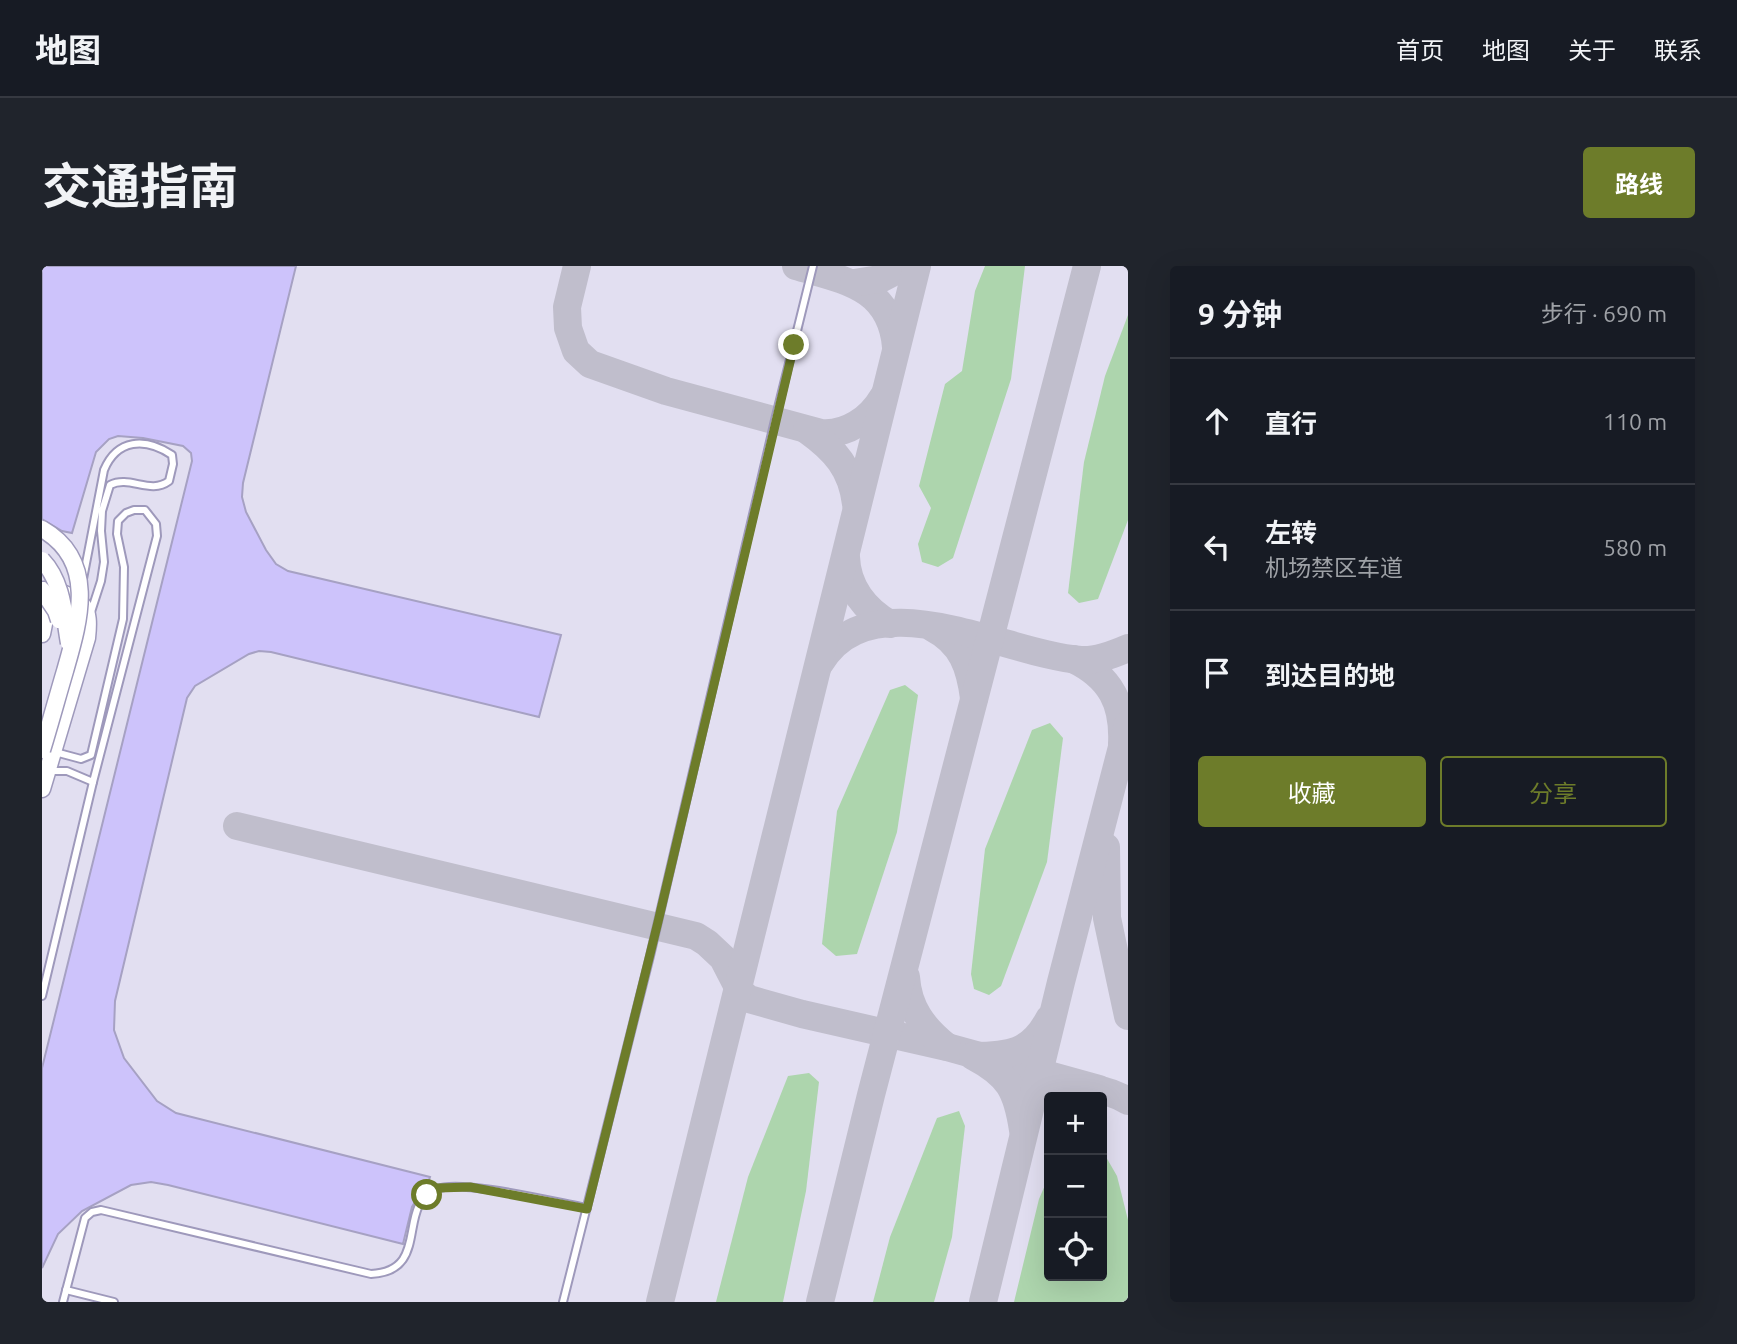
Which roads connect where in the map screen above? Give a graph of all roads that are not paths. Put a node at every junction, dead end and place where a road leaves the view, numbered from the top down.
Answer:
1 (813, 266) edge
2 (42, 529) edge
3 (42, 560) edge
4 (42, 586) edge
5 (78, 601) junction
6 (89, 616) junction
7 (42, 634) edge
8 (70, 653) junction
9 (48, 751) edge
10 (47, 771) junction
11 (93, 782) junction
12 (42, 789) edge
13 (42, 996) edge
14 (587, 1209) junction
15 (66, 1290) junction
16 (63, 1302) edge
17 (114, 1302) edge
18 (563, 1302) edge

1 - 14 lane
2 - 8 main road, bridge
3 - 8 main road, bridge
4 - 5 main road
4 - 7 main road
4 - 8 main road, bridge
5 - 6 main road
5 - 6 lane
6 - 9 main road
8 - 9 main road, bridge
9 - 10 main road
9 - 11 lane
10 - 11 lane
10 - 12 main road
11 - 13 lane
14 - 15 lane
14 - 18 lane
15 - 16 lane
15 - 17 lane

